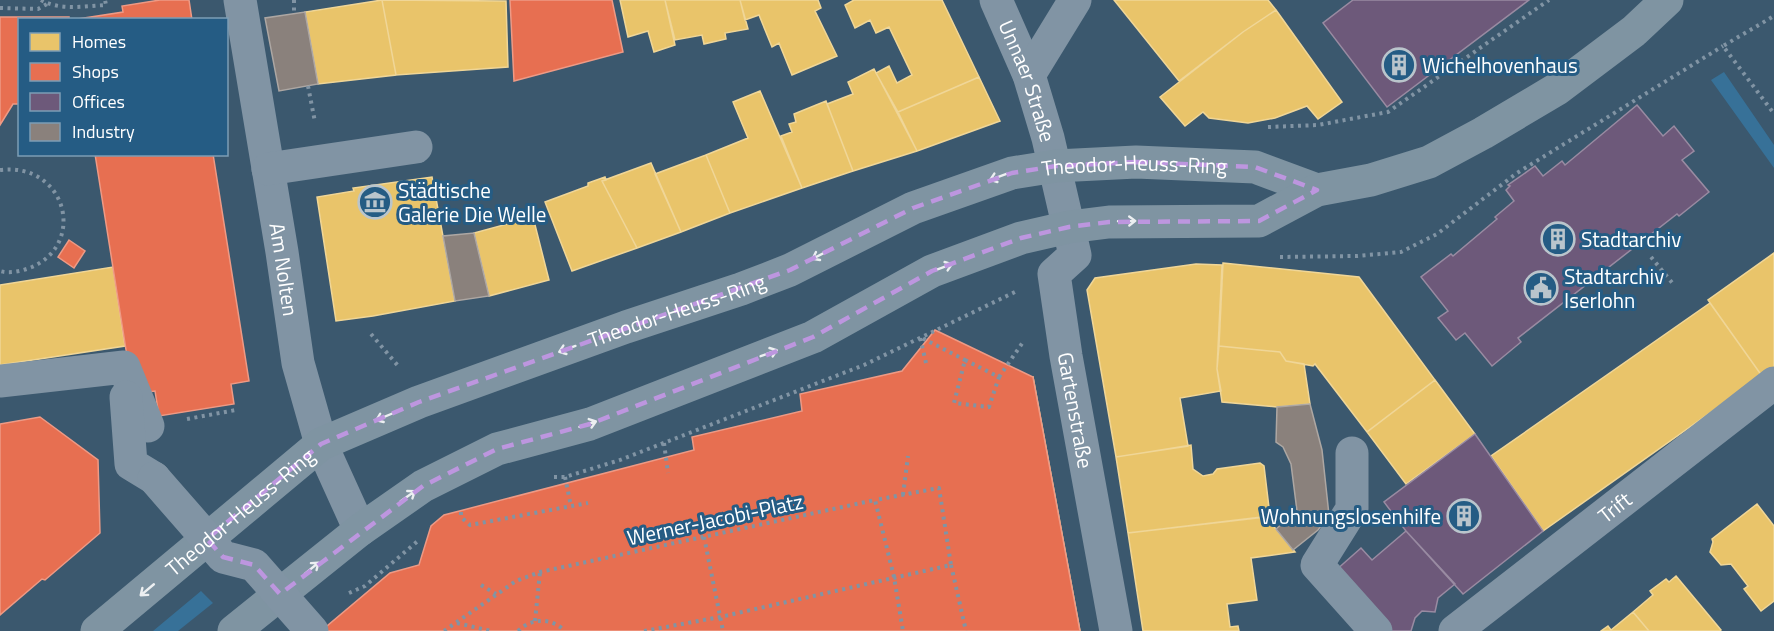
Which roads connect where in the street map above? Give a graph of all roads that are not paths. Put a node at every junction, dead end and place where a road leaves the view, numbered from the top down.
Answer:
1 (240, 0) edge
2 (996, 0) edge
3 (1075, 0) edge
4 (1667, 0) edge
5 (1029, 75) junction
6 (416, 147) dead end
7 (1056, 166) junction
8 (268, 169) junction
9 (1317, 190) junction
10 (1066, 212) junction
11 (122, 358) junction
12 (0, 381) edge
13 (1774, 383) edge
14 (148, 426) dead end
15 (321, 444) junction
16 (1352, 453) dead end
17 (360, 530) junction
18 (97, 631) edge
19 (234, 631) edge
20 (312, 631) edge
21 (1116, 631) edge
22 (1376, 631) edge
23 (1455, 631) edge

1 - 8 street, Am Nolten
2 - 5 street, Unnaer Straße
3 - 5 street
4 - 9 main road
5 - 7 street, Unnaer Straße
6 - 8 street
7 - 9 main road, Theodor-Heuss-Ring
7 - 10 street, Unnaer Straße
7 -> 15 main road, Theodor-Heuss-Ring
8 - 15 street, Am Nolten
10 -> 9 main road
17 -> 10 main road
10 - 21 street, Gartenstraße
11 - 12 street
11 - 14 street
11 - 20 street, bridge
13 - 23 street, Trift
15 - 17 street, Am Nolten
15 -> 18 main road, Theodor-Heuss-Ring
16 - 22 street
19 -> 17 main road

